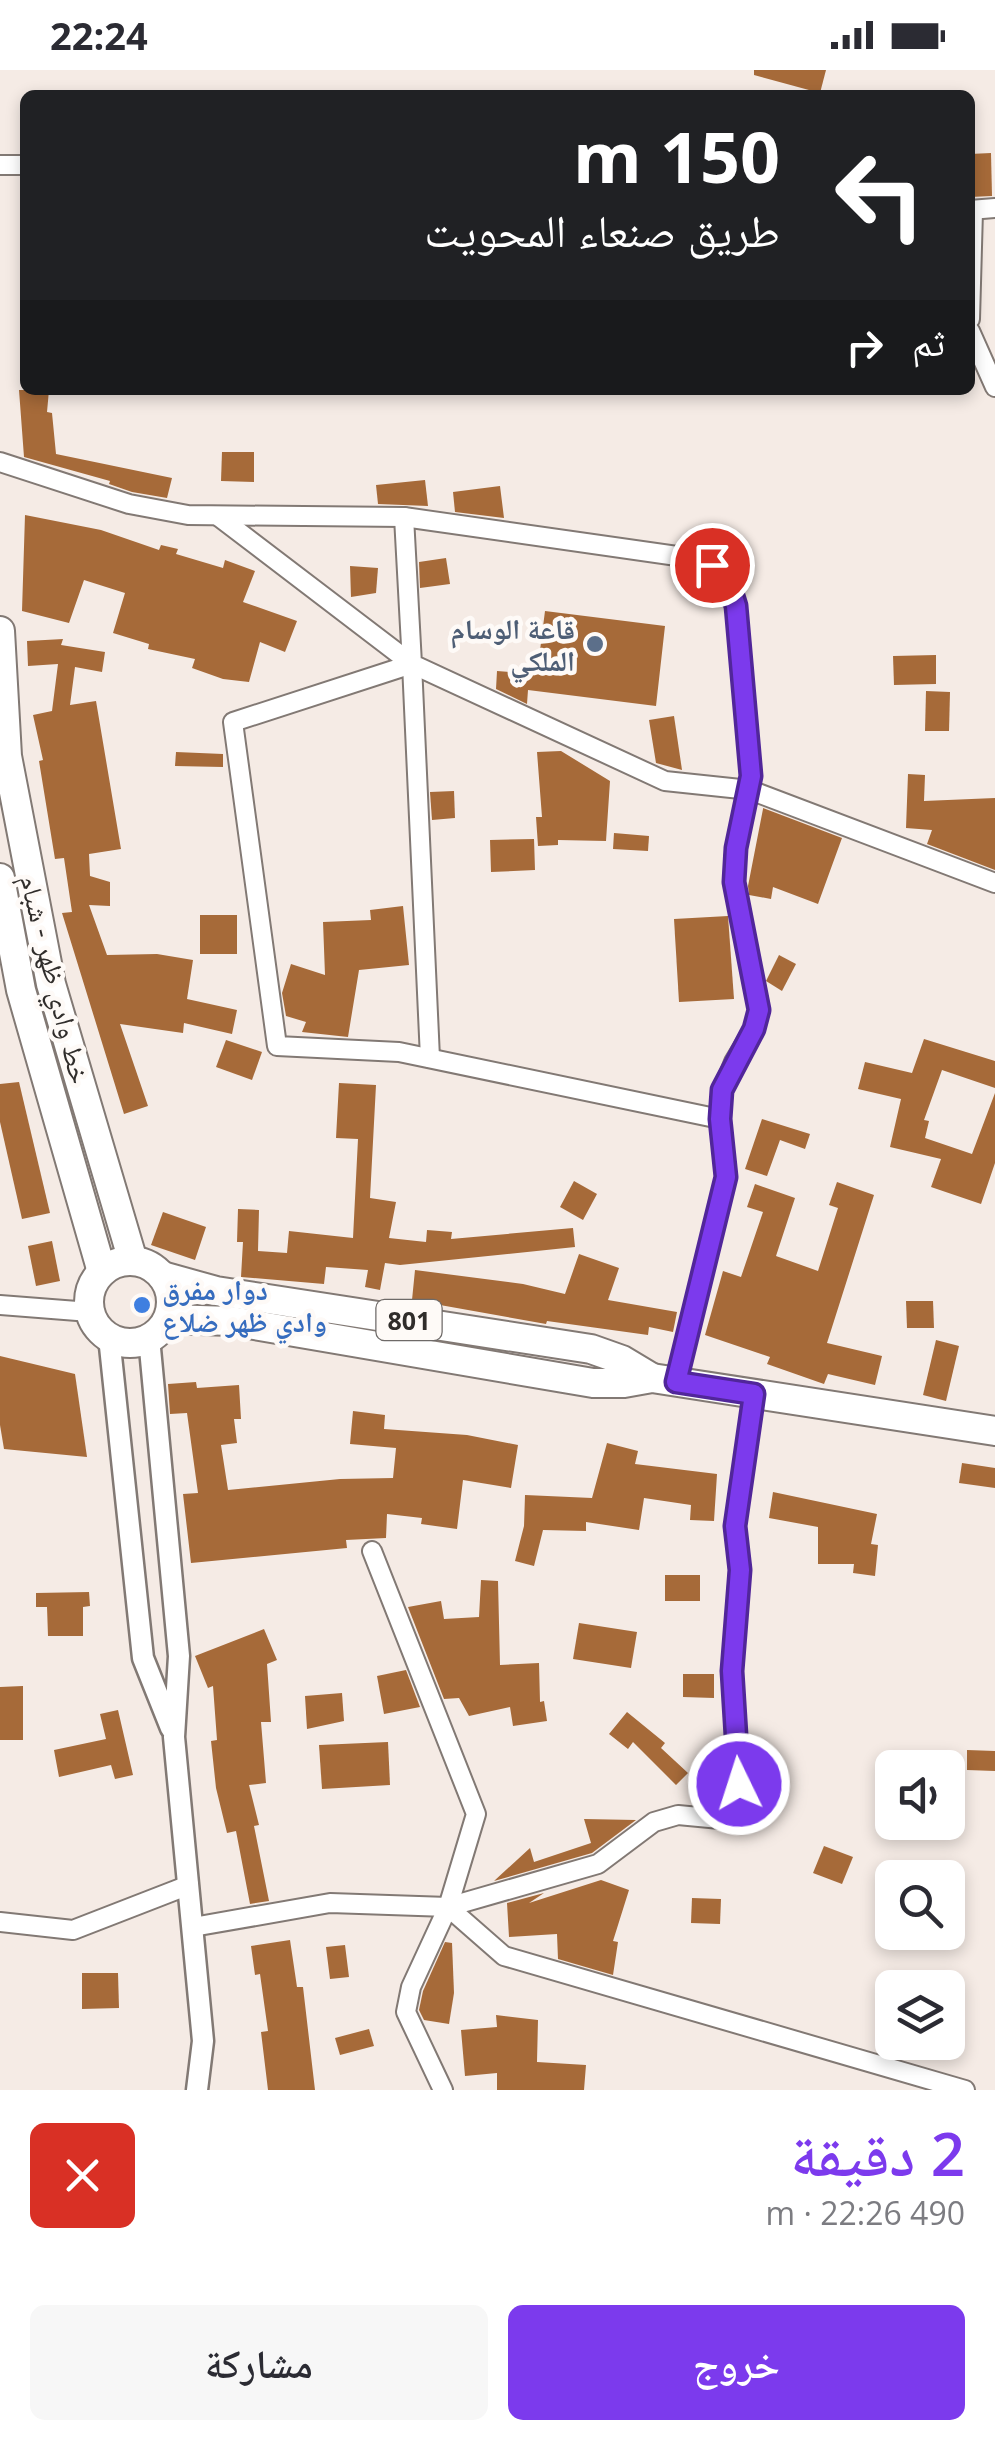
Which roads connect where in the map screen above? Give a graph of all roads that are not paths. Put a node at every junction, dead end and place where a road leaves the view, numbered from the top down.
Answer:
1 (975, 342) edge
2 (995, 387) edge
3 (0, 462) edge
4 (218, 516) junction
5 (404, 517) junction
6 (0, 631) edge
7 (412, 664) junction
8 (750, 790) junction
9 (0, 878) edge
10 (995, 883) edge
11 (430, 1058) junction
12 (720, 1119) junction
13 (133, 1262) junction
14 (102, 1272) junction
15 (162, 1276) junction
16 (0, 1306) edge
17 (90, 1312) junction
18 (159, 1329) junction
19 (109, 1337) junction
20 (664, 1380) junction
21 (754, 1394) junction
22 (995, 1431) edge
23 (372, 1551) dead end
24 (174, 1737) junction
25 (189, 1885) junction
26 (448, 1907) junction
27 (0, 1922) edge
28 (193, 1928) junction
29 (197, 2090) edge
30 (443, 2090) edge
31 (964, 2090) edge

1 - 2 street
3 - 4 street
4 - 5 street
4 - 7 street
5 - 7 street
5 - 8 street
6 - 13 main road, خط وادي ظهر - شبام
7 - 8 street
7 - 11 street
7 - 11 street
8 - 10 street
8 - 12 street
9 - 14 main road, خط وادي ظهر - شبام
11 - 12 street
12 - 20 street
13 - 14 main road
13 - 15 main road
14 - 17 main road
15 - 18 main road
15 - 20 main road, 801
16 - 17 street
17 - 19 main road
18 - 19 main road
18 - 20 main road, 801
18 - 24 street
19 - 24 street
20 - 21 main road, 801
21 - 22 main road, 801
21 - 26 street
23 - 26 street
24 - 25 street
25 - 27 street
25 - 28 street
26 - 28 street
26 - 30 street
26 - 31 street
28 - 29 street

